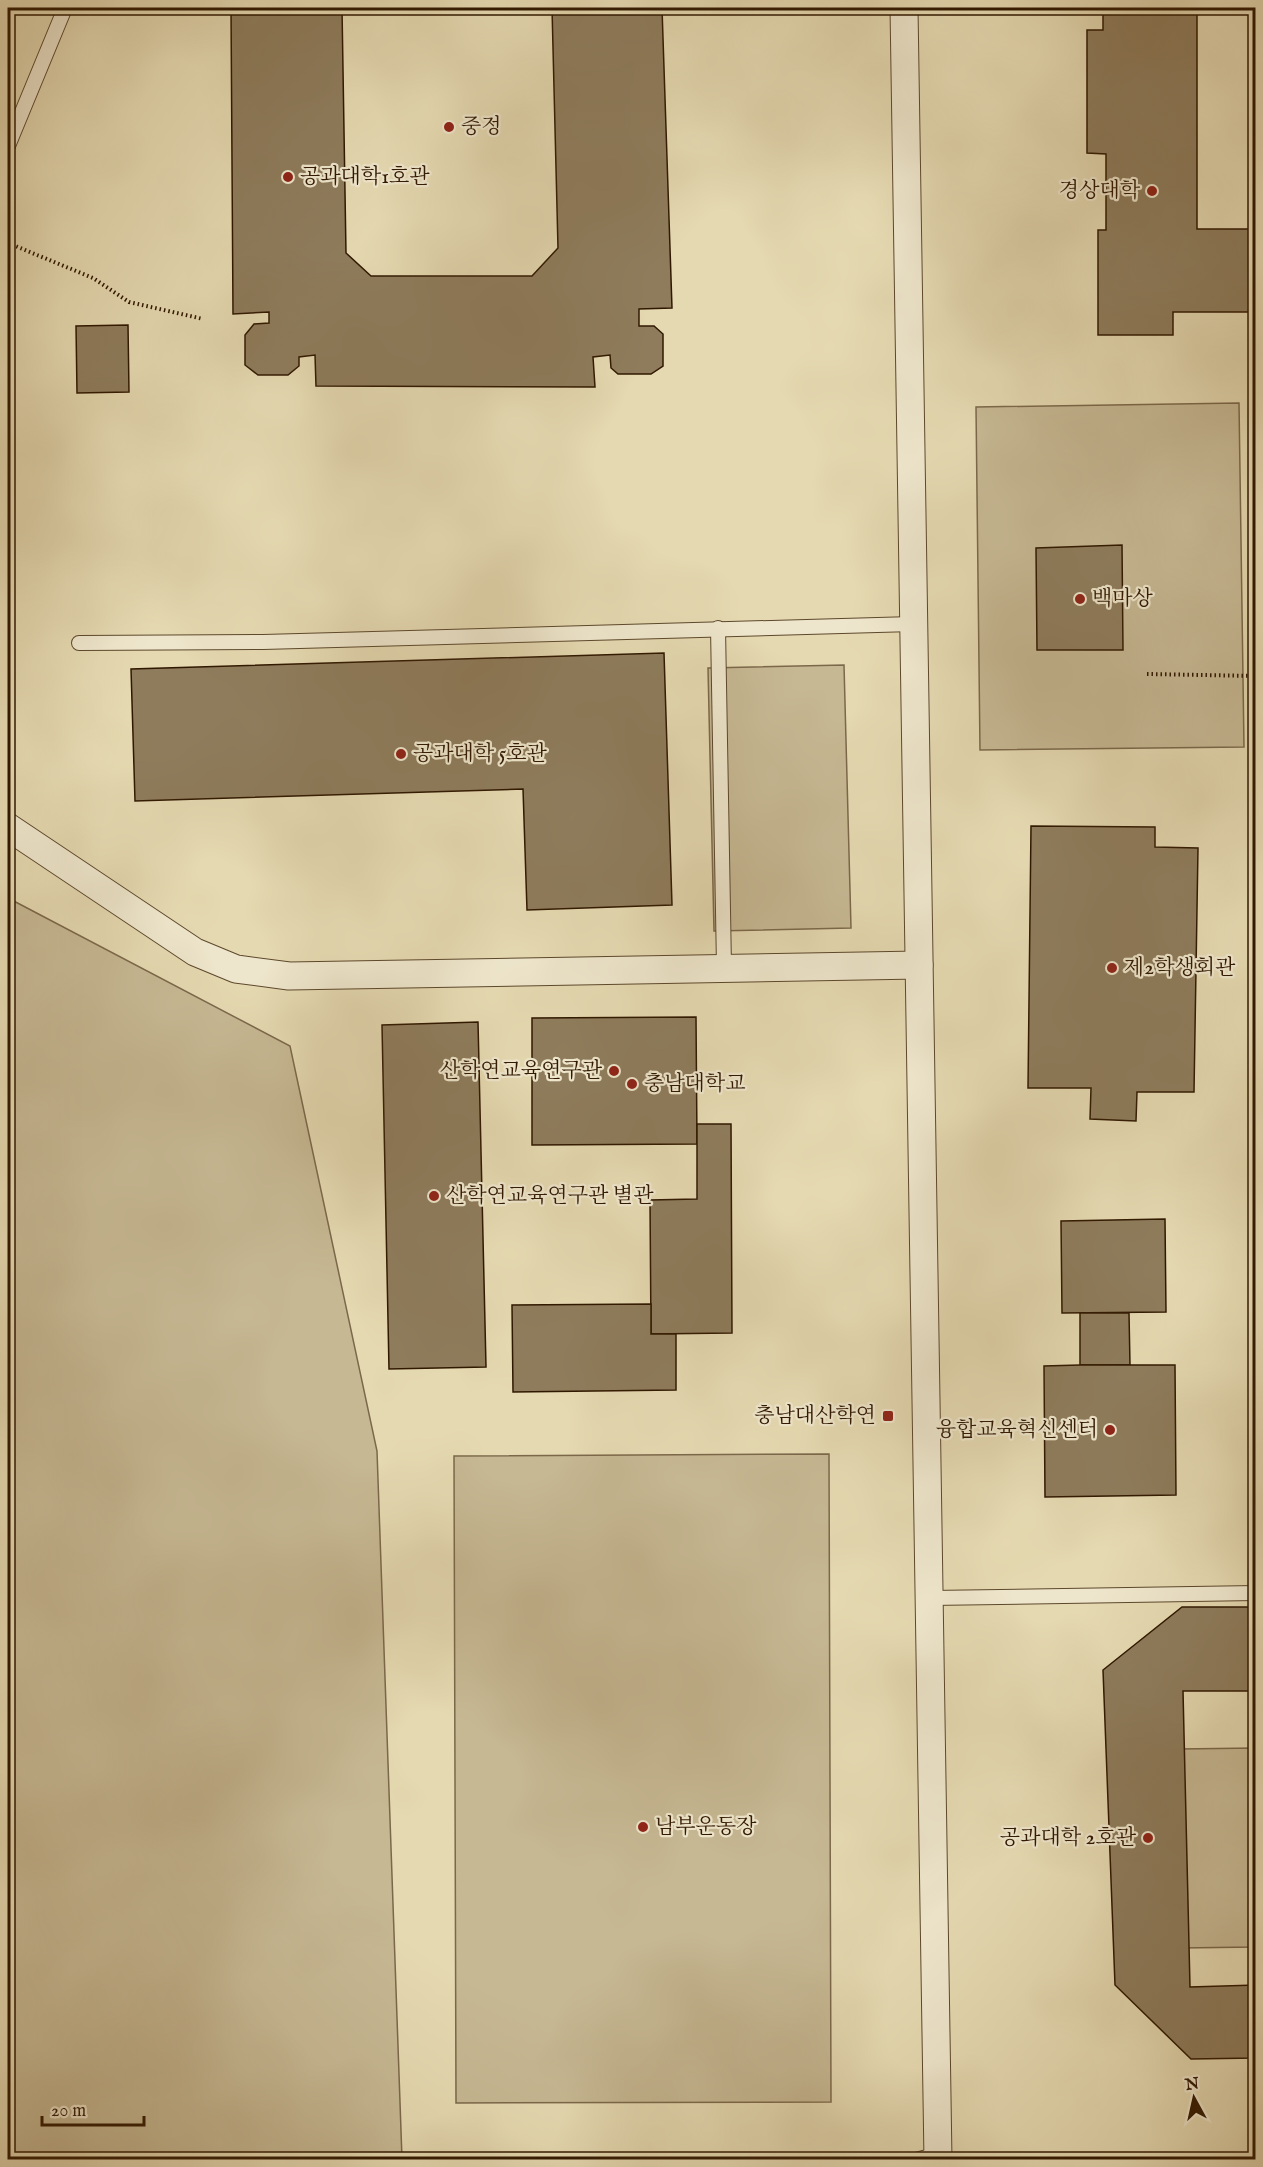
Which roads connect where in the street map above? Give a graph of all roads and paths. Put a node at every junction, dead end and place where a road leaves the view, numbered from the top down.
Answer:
1 (65, 8) edge
2 (904, 8) edge
3 (8, 146) edge
4 (8, 243) edge
5 (203, 319) dead end
6 (913, 624) junction
7 (718, 628) junction
8 (79, 643) dead end
9 (1147, 675) dead end
10 (1256, 676) edge
11 (8, 827) edge
12 (919, 965) junction
13 (724, 967) junction
14 (1256, 1593) edge
15 (930, 1598) junction
16 (931, 2158) edge

1 - 3 lane
2 - 6 street
4 - 5 path
6 - 7 lane
6 - 12 street
7 - 8 lane
7 - 13 lane
9 - 10 path
11 - 13 street
12 - 13 street
12 - 15 street
14 - 15 lane
15 - 16 street

